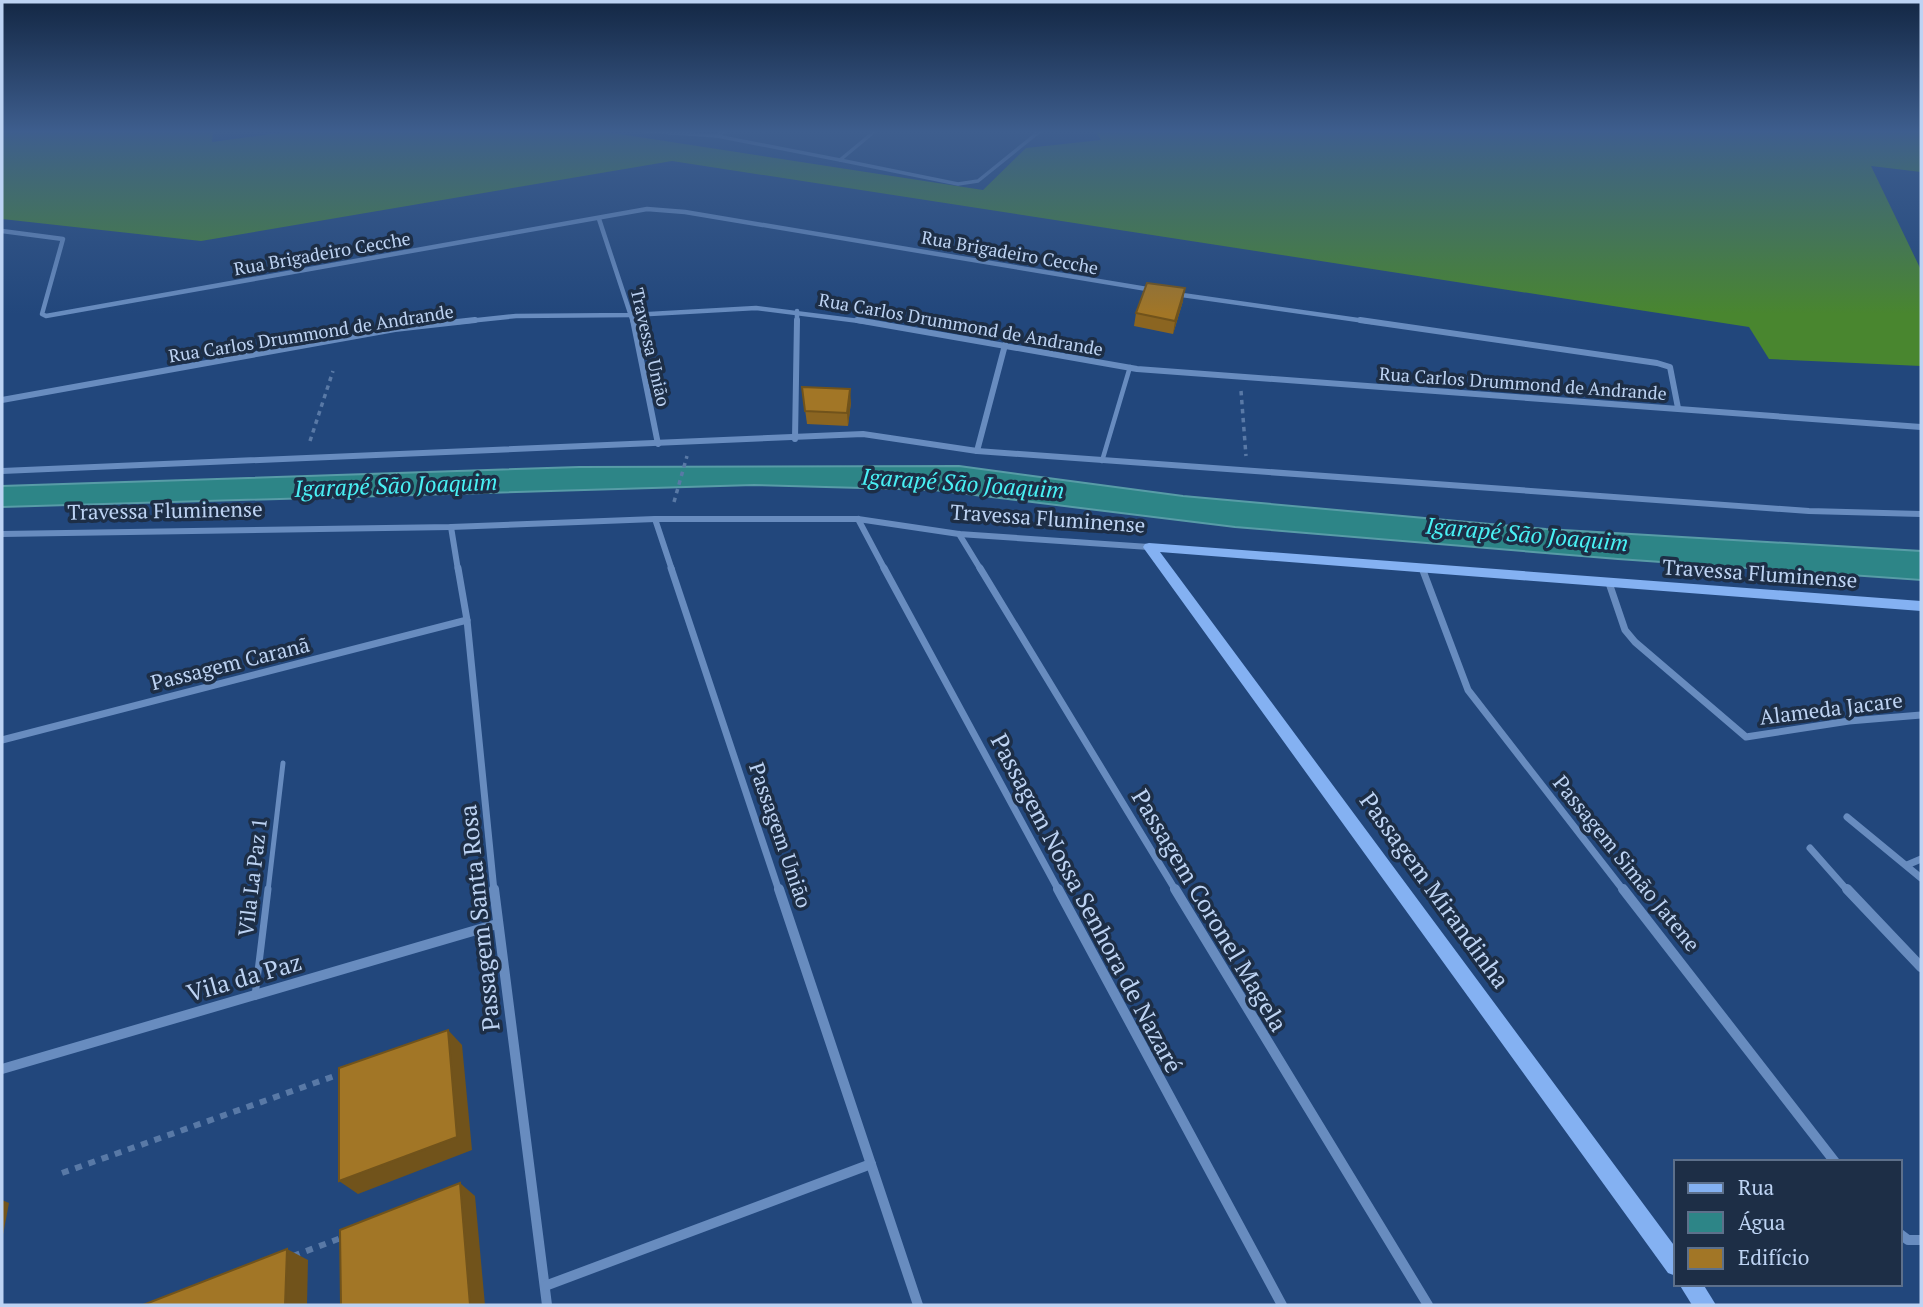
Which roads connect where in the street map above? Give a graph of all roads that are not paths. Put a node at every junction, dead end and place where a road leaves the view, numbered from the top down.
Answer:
1 (599, 219) junction
2 (2, 231) edge
3 (1158, 291) edge
4 (1171, 293) edge
5 (797, 311) junction
6 (632, 315) junction
7 (1005, 345) junction
8 (1130, 368) junction
9 (2, 400) edge
10 (1678, 408) junction
11 (1920, 429) edge
12 (795, 439) junction
13 (658, 444) junction
14 (977, 451) junction
15 (1102, 461) junction
16 (2, 471) edge
17 (1921, 514) edge
18 (858, 519) junction
19 (655, 520) junction
20 (451, 527) junction
21 (2, 534) edge
22 (959, 534) junction
23 (1149, 547) junction
24 (1422, 568) junction
25 (1609, 583) junction
26 (1921, 606) edge
27 (467, 620) junction
28 (1921, 715) edge
29 (2, 740) edge
30 (284, 763) dead end
31 (1847, 817) dead end
32 (1810, 848) dead end
33 (1921, 859) edge
34 (1907, 865) junction
35 (1921, 878) edge
36 (497, 924) junction
37 (1921, 967) edge
38 (254, 996) junction
39 (2, 1069) edge
40 (1833, 1160) edge
41 (871, 1164) junction
42 (1904, 1237) edge
43 (1921, 1240) edge
44 (1674, 1262) edge
45 (545, 1286) junction
46 (1691, 1286) edge
47 (547, 1305) edge
48 (918, 1305) edge
49 (1282, 1305) edge
50 (1428, 1305) edge
51 (1705, 1305) edge

1 - 2 street, Rua Brigadeiro Cecche
1 - 3 street, Rua Brigadeiro Cecche
1 - 6 street, Travessa União
4 - 10 street
5 - 6 street, Rua Carlos Drummond de Andrande
5 - 7 street, Rua Carlos Drummond de Andrande
5 - 12 street
6 - 9 street, Rua Carlos Drummond de Andrande
6 - 13 street, Travessa União
7 - 8 street, Rua Carlos Drummond de Andrande
7 - 14 street
8 - 10 street, Rua Carlos Drummond de Andrande
8 - 15 lane
10 - 11 street, Rua Carlos Drummond de Andrande
12 - 13 street
12 - 14 street
13 - 16 street
14 - 15 street
15 - 17 street
18 - 19 street, Travessa Fluminense
18 - 22 street, Travessa Fluminense
18 - 49 street, Passagem Nossa Senhora de Nazaré
19 - 20 street, Travessa Fluminense
19 - 41 street, Passagem União
20 - 21 street, Travessa Fluminense
20 - 27 street, Passagem Santa Rosa
22 - 23 street, Travessa Fluminense
22 - 50 street, Passagem Coronel Magela
23 - 24 street, Travessa Fluminense
23 - 44 street, Passagem Mirandinha
24 - 25 street, Travessa Fluminense
24 - 40 street, Passagem Simão Jatene
25 - 26 street, Travessa Fluminense
25 - 28 street, Alameda Jacare
27 - 29 street, Passagem Caranã
27 - 36 street, Passagem Santa Rosa
30 - 38 lane, Vila La Paz 1
31 - 34 street
32 - 37 street
33 - 34 street
34 - 35 street
36 - 38 street, Vila da Paz
36 - 45 street, Passagem Santa Rosa
38 - 39 street, Vila da Paz
41 - 45 street
41 - 48 street, Passagem União
42 - 43 street
45 - 47 street, Passagem Santa Rosa
46 - 51 street

